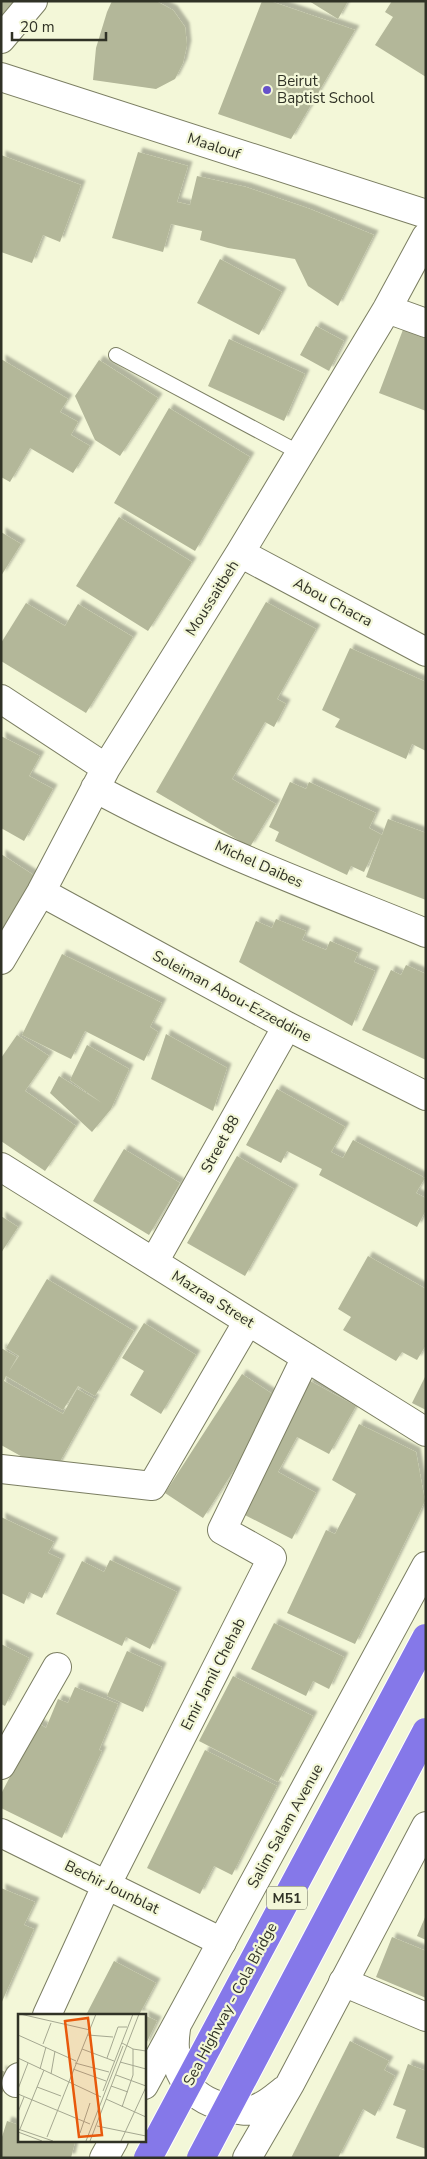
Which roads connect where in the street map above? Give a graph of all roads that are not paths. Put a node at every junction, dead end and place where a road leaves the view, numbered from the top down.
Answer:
1 (33, 1) edge
2 (1, 39) edge
3 (1, 78) edge
4 (426, 214) edge
5 (426, 237) edge
6 (387, 309) junction
7 (426, 323) edge
8 (116, 355) dead end
9 (300, 453) junction
10 (240, 553) junction
11 (426, 652) edge
12 (1, 699) edge
13 (101, 778) junction
14 (41, 892) junction
15 (426, 933) edge
16 (1, 960) edge
17 (286, 1026) junction
18 (426, 1096) edge
19 (1, 1167) edge
20 (154, 1262) junction
21 (248, 1321) junction
22 (306, 1357) junction
23 (426, 1432) edge
24 (1, 1469) edge
25 (426, 1566) edge
26 (426, 1638) edge
27 (57, 1667) dead end
28 (426, 1732) edge
29 (1, 1765) edge
30 (426, 1826) edge
31 (1, 1833) edge
32 (418, 1856) edge
33 (106, 1884) junction
34 (222, 1942) junction
35 (343, 1982) junction
36 (47, 2014) edge
37 (426, 2017) edge
38 (176, 2025) junction
39 (145, 2083) edge
40 (290, 2084) junction
41 (113, 2142) edge
42 (104, 2158) edge
43 (148, 2158) edge
44 (202, 2158) edge
45 (247, 2158) edge

1 - 2 street
3 - 4 street, Maalouf
5 - 6 street, Moussaitbeh
6 - 7 street
6 - 9 street, Moussaitbeh
8 - 9 lane
9 - 10 street, Moussaitbeh
10 - 11 street, Abou Chacra
10 - 13 street, Moussaitbeh
12 - 13 street, Michel Daibes
13 - 14 street, Moussaitbeh
13 - 15 street, Michel Daibes
14 - 16 street, Moussaitbeh
14 - 17 street, Soleiman Abou-Ezzeddine
17 - 18 street, Soleiman Abou-Ezzeddine
17 - 20 street, Street 88
19 - 20 street, Mazraa Street
20 - 21 street, Mazraa Street
21 - 22 street, Mazraa Street
21 - 24 street
22 - 23 street, Mazraa Street
22 - 33 street, Emir Jamil Chehab
25 - 34 street, Salim Salam Avenue
26 - 43 highway, Sea Highway - Cola Bridge / M51, bridge
27 - 29 street
28 - 44 highway, M51, bridge
30 - 32 street
31 - 33 street, Bechir Jounblat
32 - 35 street
33 - 34 street, Bechir Jounblat
33 - 36 street, Emir Jamil Chehab
34 - 38 street, Salim Salam Avenue
35 - 37 street
35 - 40 street
38 - 39 street, Salim Salam Avenue
38 - 40 street
40 - 45 street
41 - 42 street

